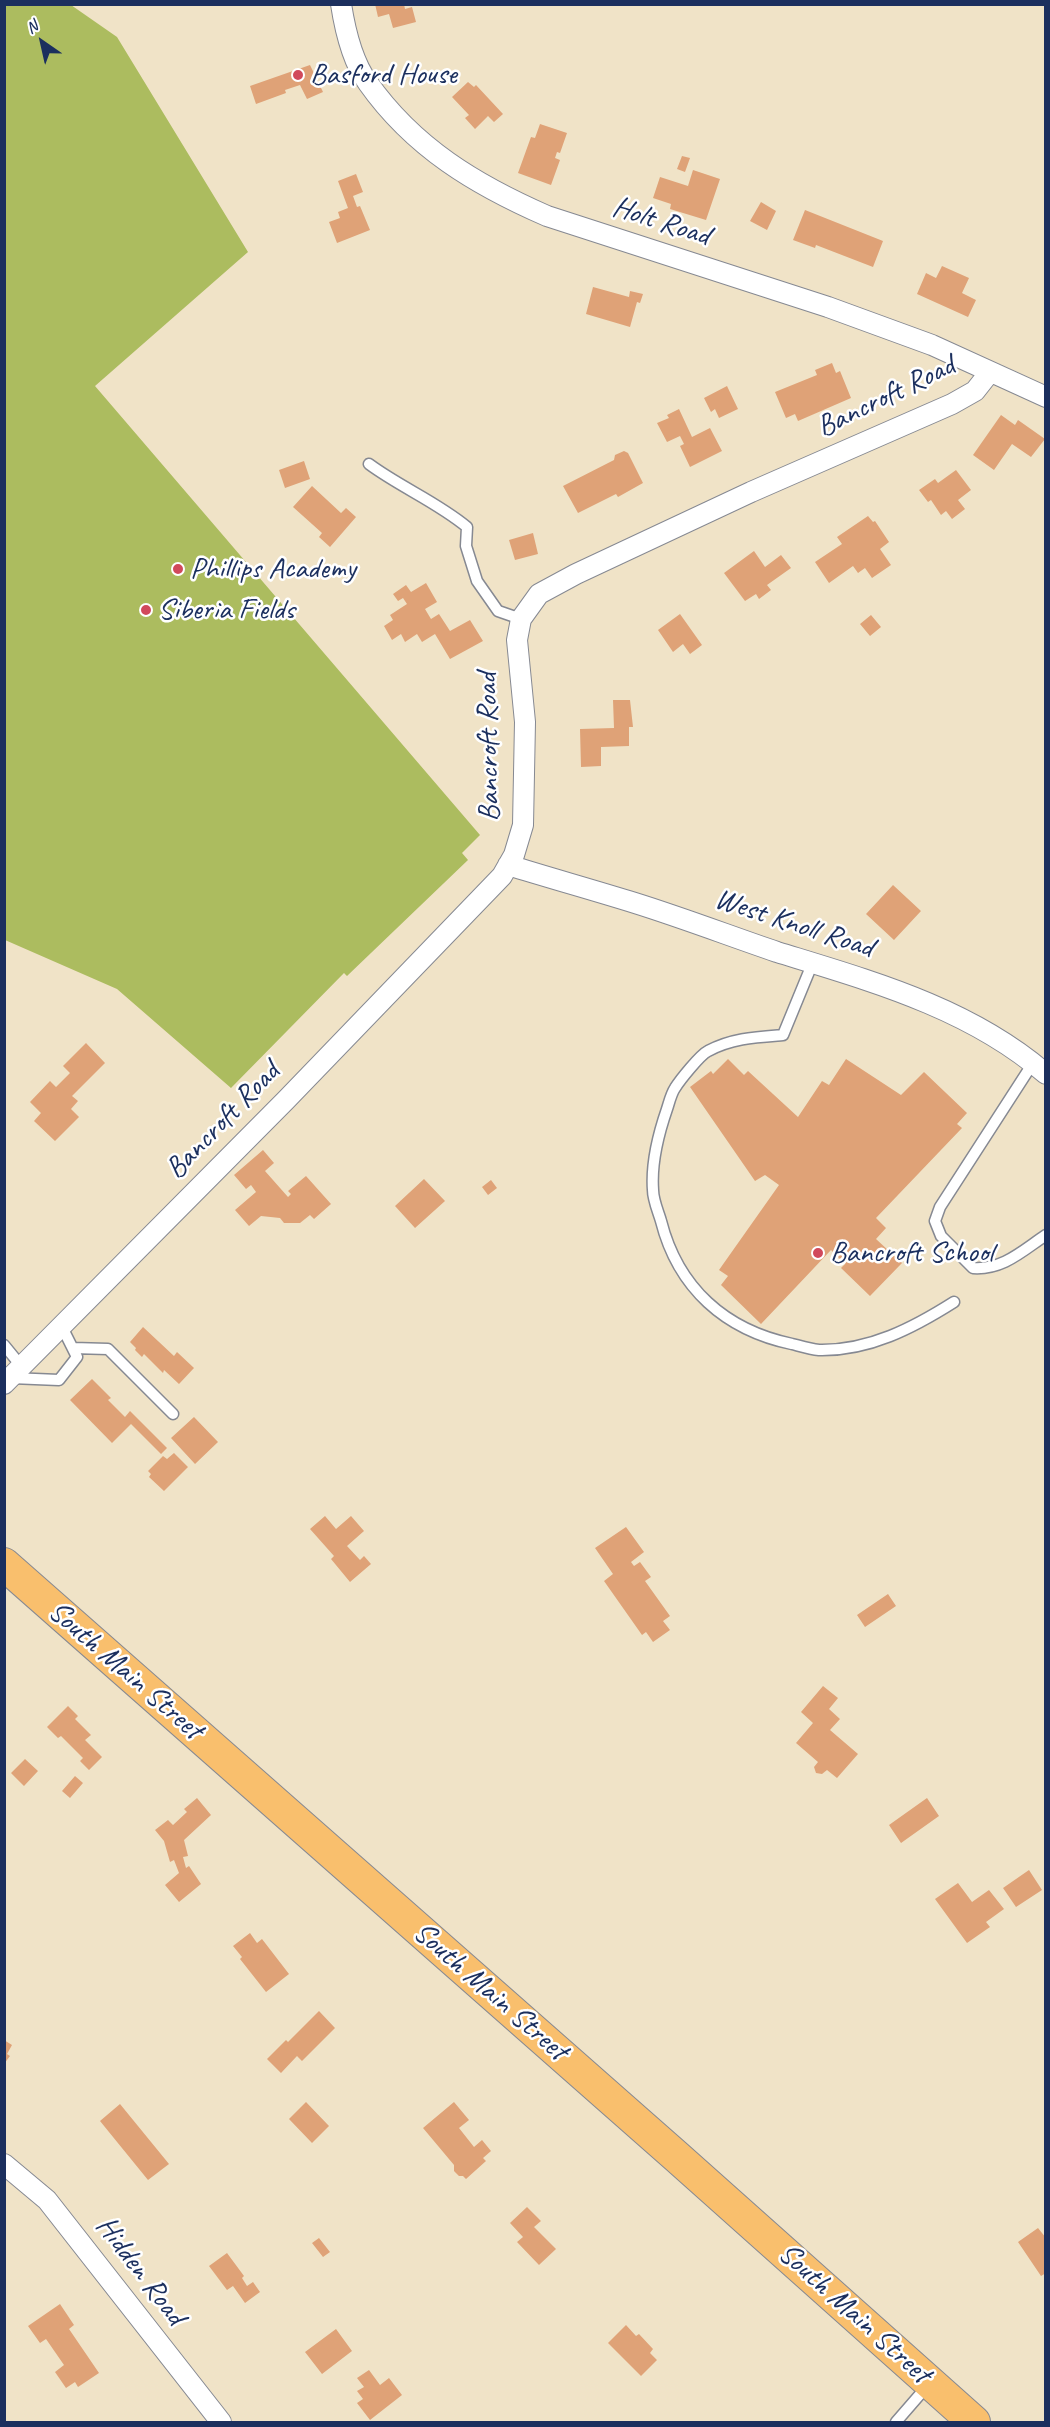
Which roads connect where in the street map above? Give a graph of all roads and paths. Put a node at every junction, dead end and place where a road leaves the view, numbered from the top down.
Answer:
1 (341, 4) edge
2 (990, 372) junction
3 (1046, 397) edge
4 (369, 464) dead end
5 (521, 619) junction
6 (508, 865) junction
7 (813, 962) junction
8 (1040, 1068) edge
9 (1046, 1235) edge
10 (954, 1302) dead end
11 (62, 1327) junction
12 (4, 1345) edge
13 (73, 1348) junction
14 (12, 1376) edge
15 (173, 1414) dead end
16 (4, 1564) edge
17 (4, 2164) edge
18 (931, 2382) junction
19 (220, 2422) edge
20 (896, 2422) edge
21 (974, 2422) edge

1 - 2 street, Holt Road
2 - 3 street, Holt Road
2 - 5 street, Bancroft Road
4 - 5 lane
5 - 6 street, Bancroft Road
6 - 7 street, West Knoll Road
6 - 11 street, Bancroft Road
7 - 8 street, West Knoll Road
7 - 10 lane
8 - 9 lane
11 - 13 lane
11 - 14 street, Bancroft Road
12 - 14 lane
13 - 14 lane
13 - 15 lane
16 - 18 main road, South Main Street
17 - 19 street, Hidden Road
18 - 20 lane
18 - 21 main road, South Main Street

